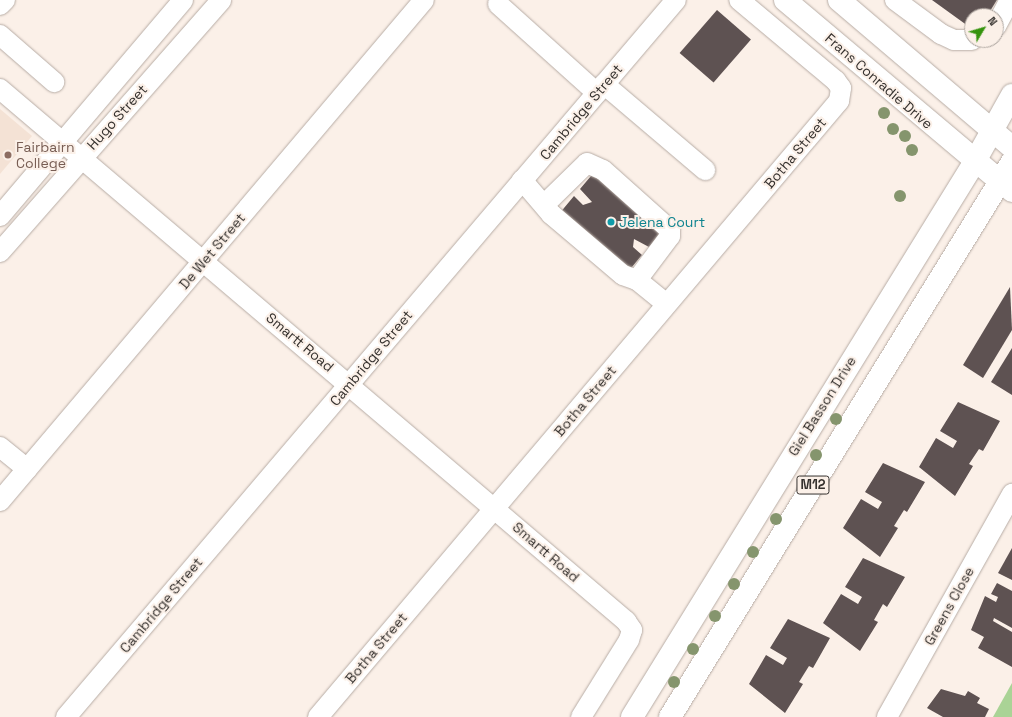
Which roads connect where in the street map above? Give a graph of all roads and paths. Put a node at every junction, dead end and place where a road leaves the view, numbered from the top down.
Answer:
1 (4, 0) edge
2 (183, 0) edge
3 (192, 0) edge
4 (424, 0) edge
5 (676, 0) edge
6 (739, 0) edge
7 (785, 0) edge
8 (838, 0) edge
9 (896, 0) edge
10 (1010, 0) edge
11 (498, 4) dead end
12 (0, 5) edge
13 (216, 6) edge
14 (1004, 11) edge
15 (0, 35) edge
16 (964, 40) edge
17 (836, 81) joint
18 (54, 82) dead end
19 (600, 88) junction
20 (0, 89) edge
21 (1012, 95) edge
22 (992, 128) junction
23 (63, 142) junction
24 (1012, 147) edge
25 (82, 156) junction
26 (974, 162) junction
27 (1012, 162) edge
28 (705, 170) dead end
29 (522, 180) junction
30 (1006, 187) edge
31 (546, 203) junction
32 (0, 216) edge
33 (0, 252) edge
34 (204, 261) junction
35 (637, 280) junction
36 (667, 304) junction
37 (349, 384) junction
38 (0, 447) edge
39 (27, 470) junction
40 (1012, 494) edge
41 (0, 502) edge
42 (495, 508) junction
43 (66, 717) edge
44 (318, 717) edge
45 (581, 717) edge
46 (632, 717) edge
47 (670, 717) edge
48 (887, 717) edge

1 - 12 street
2 - 23 street, Hugo Street
3 - 13 street
4 - 34 street, De Wet Street
5 - 19 street, Cambridge Street
6 - 17 street, Frans Conradie Drive
7 - 26 main road, Frans Conradie Drive
8 - 22 main road
9 - 16 street
10 - 14 street
11 - 19 street
13 - 25 street, Hugo Street
15 - 18 street
17 - 36 street, Botha Street
19 - 28 street
19 - 29 street, Cambridge Street
20 - 23 street, Smartt Road
21 - 22 main road, Giel Basson Drive / M12
22 - 24 main road
22 - 26 main road, Giel Basson Drive / M12
23 - 25 street, Smartt Road
23 - 32 street, Hugo Street
25 - 33 street, Hugo Street
25 - 34 street, Smartt Road
26 - 30 main road, Frans Conradie Drive
26 - 46 main road, Giel Basson Drive / M12
27 - 30 main road, M12
29 - 31 street
29 - 37 street, Cambridge Street
30 - 47 main road, M12
31 - 35 street
31 - 35 street
34 - 37 street, Smartt Road
34 - 39 street, De Wet Street
35 - 36 street
36 - 42 street, Botha Street
37 - 42 street, Smartt Road
37 - 43 street, Cambridge Street
38 - 39 street
39 - 41 street, De Wet Street
40 - 48 street, Greens Close
42 - 44 street, Botha Street
42 - 45 street, Smartt Road

